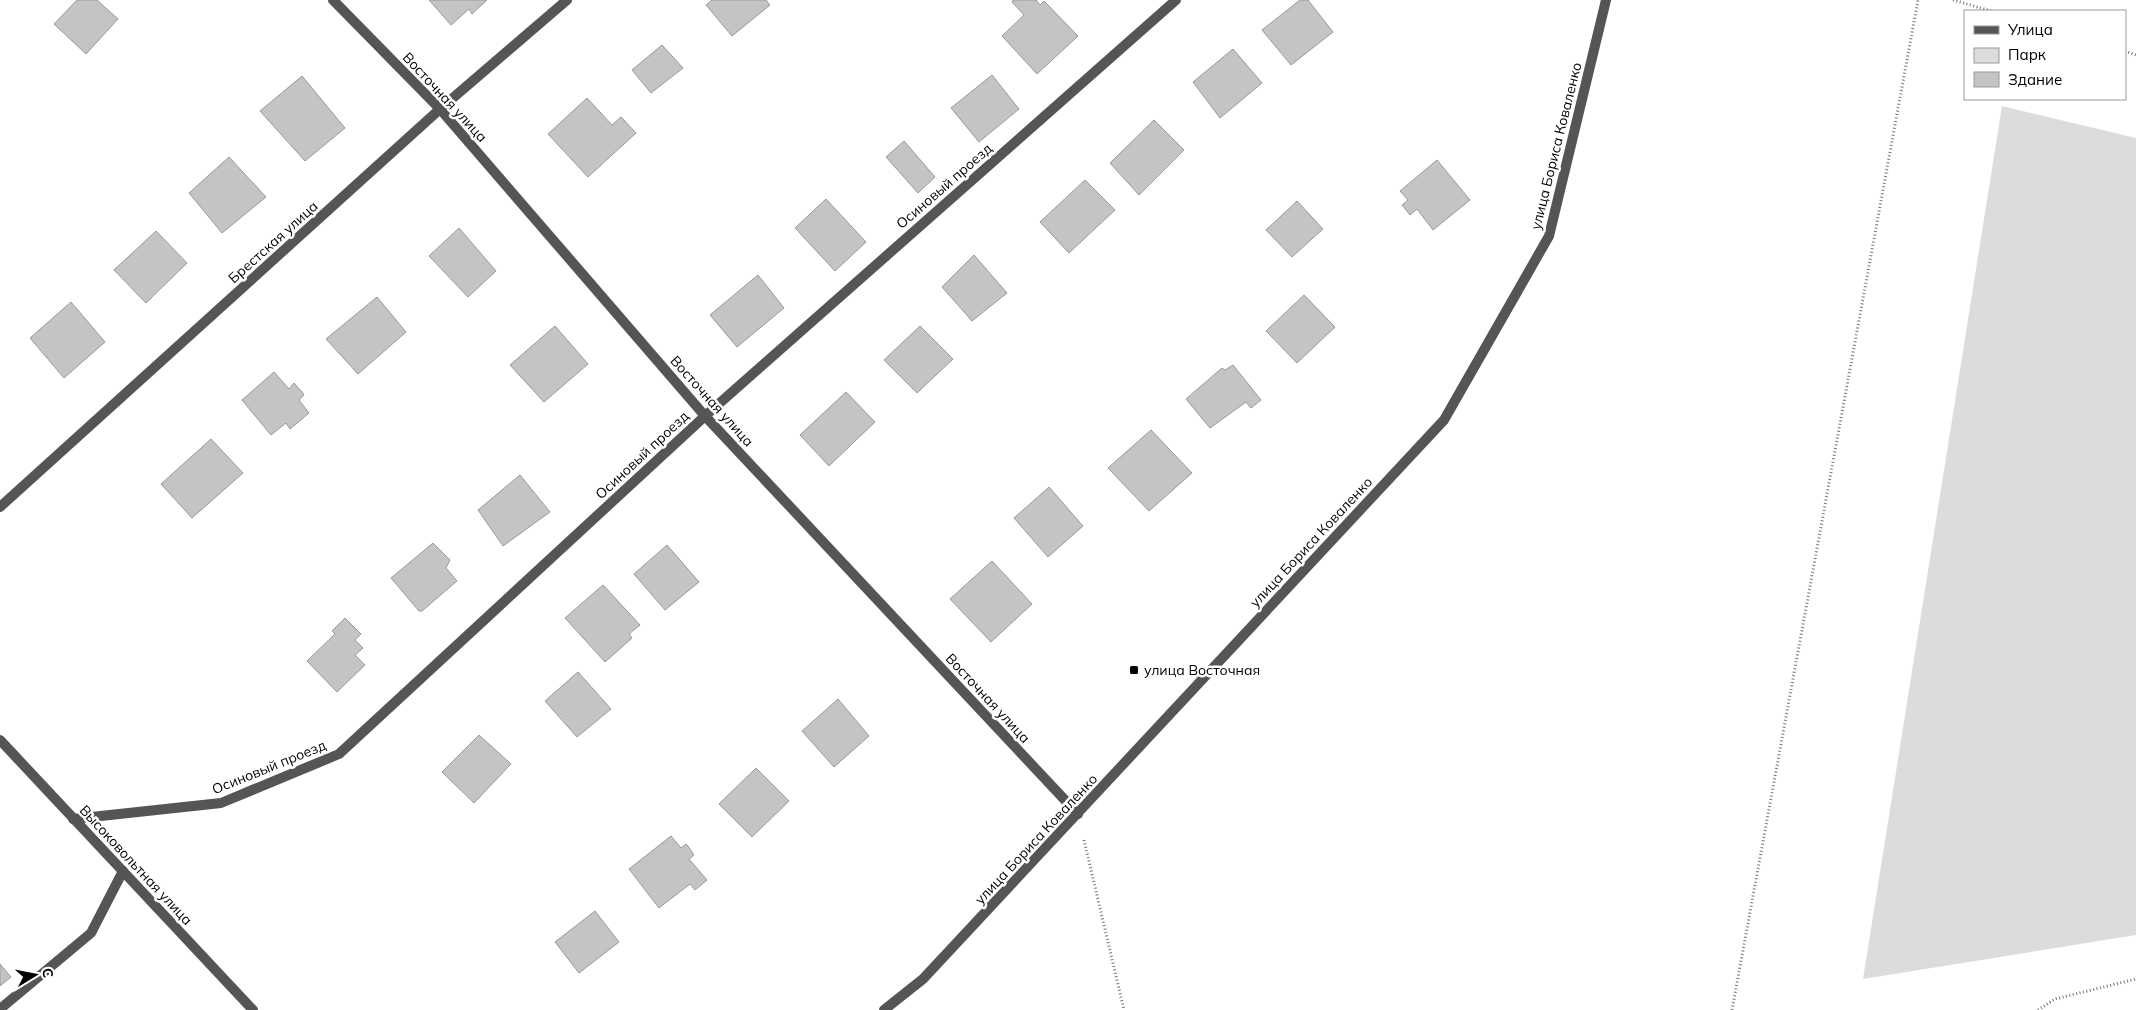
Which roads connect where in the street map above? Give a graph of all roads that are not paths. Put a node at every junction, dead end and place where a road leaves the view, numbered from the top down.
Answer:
1 (333, 0) edge
2 (567, 0) edge
3 (1176, 0) edge
4 (1606, 0) edge
5 (440, 109) junction
6 (705, 416) junction
7 (0, 507) edge
8 (0, 740) edge
9 (1078, 814) junction
10 (74, 819) junction
11 (122, 871) junction
12 (0, 1009) edge
13 (253, 1010) edge
14 (884, 1010) edge

1 - 5 street, Восточная улица
2 - 5 street, Брестская улица
3 - 6 street, Осиновый проезд
4 - 9 street, улица Бориса Коваленко
5 - 6 street, Восточная улица
5 - 7 street, Брестская улица
6 - 9 street, Восточная улица
6 - 10 street, Осиновый проезд
8 - 10 street, Высоковольтная улица
9 - 14 street, улица Бориса Коваленко
10 - 11 street, Высоковольтная улица
11 - 12 street
11 - 13 street, Высоковольтная улица

